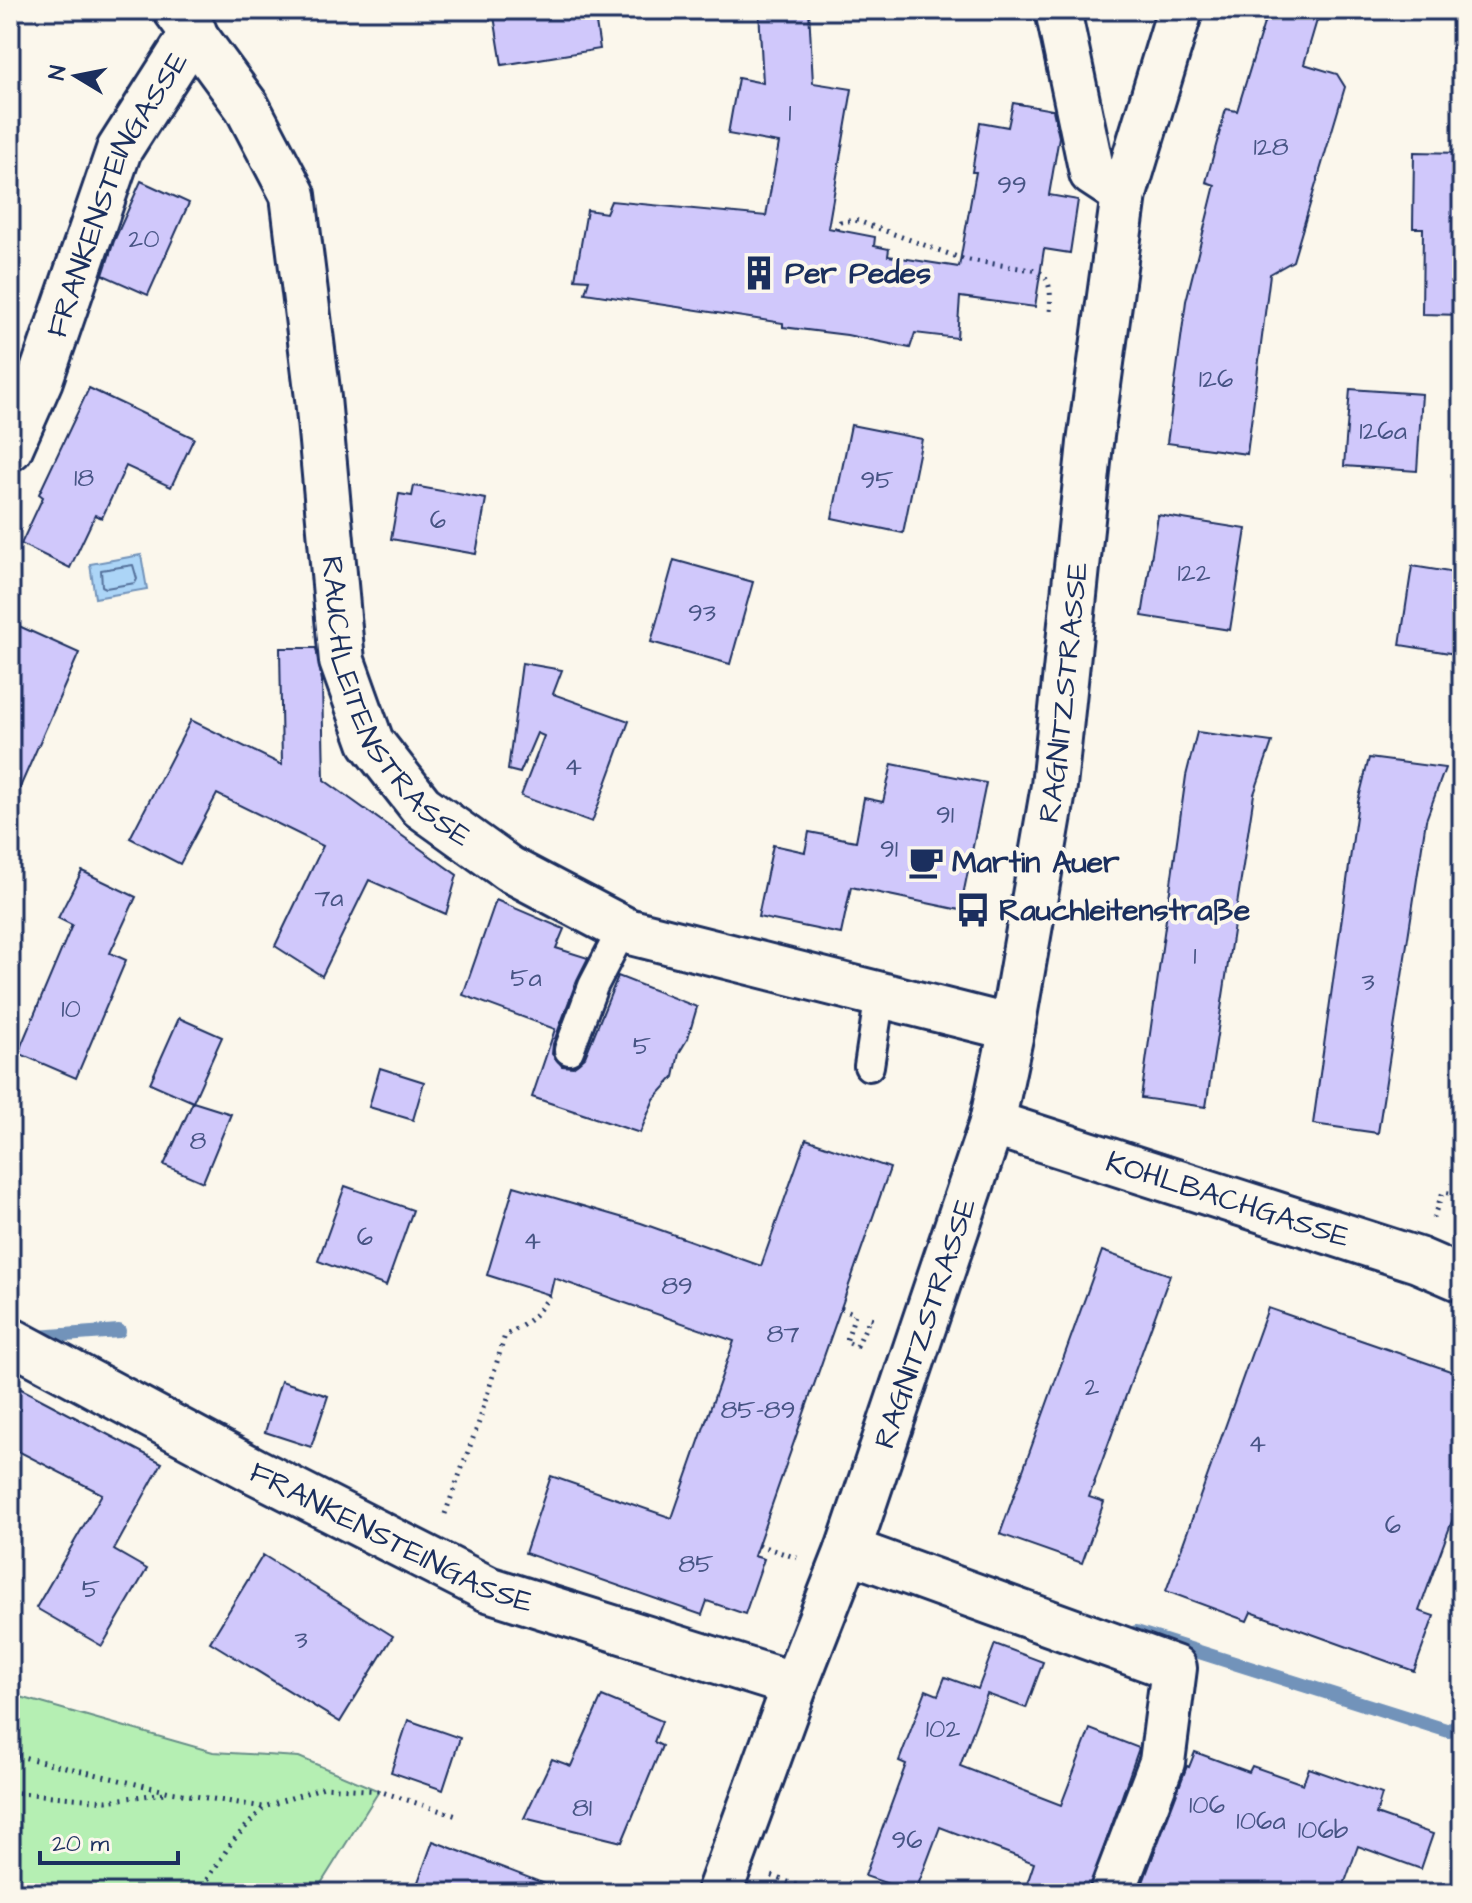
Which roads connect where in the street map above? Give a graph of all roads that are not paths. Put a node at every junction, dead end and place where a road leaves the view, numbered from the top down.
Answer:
1 (1058, 10) edge
2 (1180, 10) edge
3 (185, 21) edge
4 (1124, 194) junction
5 (10, 448) edge
6 (623, 928) junction
7 (880, 994) junction
8 (1012, 1028) junction
9 (569, 1050) dead end
10 (869, 1066) dead end
11 (992, 1123) junction
12 (1462, 1279) edge
13 (10, 1340) edge
14 (828, 1556) junction
15 (795, 1685) junction
16 (719, 1893) edge
17 (1112, 1893) edge

1 - 4 street
2 - 4 street, RAGNITZSTRASSE
3 - 5 street, FRANKENSTEINGASSE
3 - 6 street, RAUCHLEITENSTRASSE
4 - 8 street, RAGNITZSTRASSE
6 - 7 street, RAUCHLEITENSTRASSE
6 - 9 lane
7 - 8 street, RAUCHLEITENSTRASSE
7 - 10 lane
8 - 11 street, RAGNITZSTRASSE
11 - 12 street, KOHLBACHGASSE
11 - 14 street, RAGNITZSTRASSE
13 - 15 street, FRANKENSTEINGASSE
14 - 15 street, RAGNITZSTRASSE
14 - 17 street
15 - 16 street, RAGNITZSTRASSE

